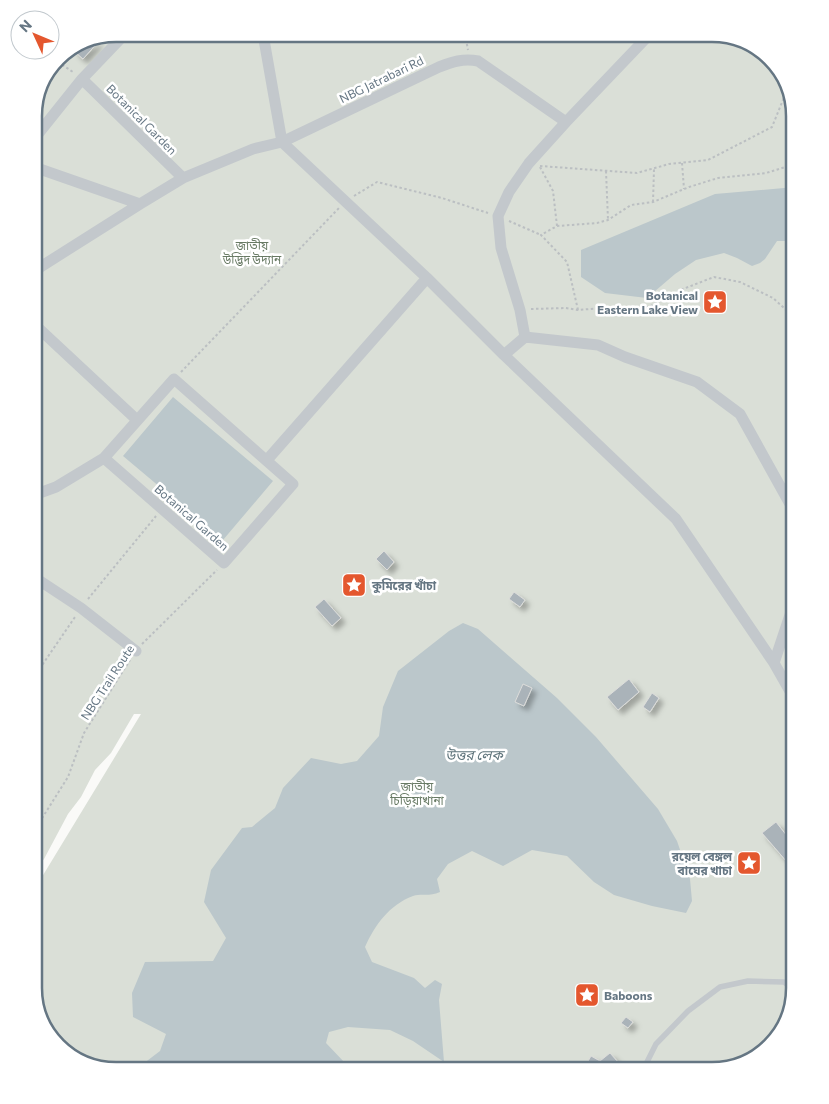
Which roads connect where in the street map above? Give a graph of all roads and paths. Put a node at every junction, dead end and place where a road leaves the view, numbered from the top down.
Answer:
1 (117, 42) edge
2 (264, 42) edge
3 (466, 43) edge
4 (642, 43) edge
5 (469, 59) junction
6 (64, 66) edge
7 (82, 79) junction
8 (784, 98) edge
9 (566, 122) junction
10 (43, 128) edge
11 (282, 142) junction
12 (682, 163) junction
13 (534, 165) junction
14 (786, 167) edge
15 (654, 168) junction
16 (43, 170) edge
17 (606, 171) junction
18 (183, 178) junction
19 (684, 190) junction
20 (346, 201) junction
21 (653, 202) junction
22 (140, 204) junction
23 (498, 216) junction
24 (608, 220) junction
25 (557, 226) junction
26 (541, 235) junction
27 (43, 265) edge
28 (427, 278) junction
29 (520, 310) junction
30 (578, 310) junction
31 (786, 310) edge
32 (43, 332) edge
33 (525, 337) junction
34 (504, 355) junction
35 (174, 379) junction
36 (137, 420) junction
37 (104, 458) junction
38 (267, 460) junction
39 (43, 492) edge
40 (786, 497) edge
41 (162, 508) junction
42 (224, 563) junction
43 (43, 583) edge
44 (81, 608) junction
45 (786, 627) edge
46 (136, 651) junction
47 (774, 663) junction
48 (43, 665) edge
49 (786, 684) edge
50 (43, 817) edge
51 (786, 984) edge
52 (647, 1062) edge

1 - 7 street
2 - 11 street
3 - 5 path
4 - 9 street
5 - 9 street
5 - 11 street, NBG Jatrabari Rd
6 - 7 path
7 - 10 street
7 - 18 street, Botanical Garden
8 - 12 path
9 - 13 street
11 - 18 street, NBG Jatrabari Rd
11 - 20 street
12 - 15 path
12 - 19 path
13 - 17 path
13 - 23 street
13 - 25 path
14 - 19 path
15 - 17 path
15 - 21 path
16 - 22 street
17 - 24 path
18 - 22 street, NBG Jatrabari Rd
19 - 21 path
20 - 23 path
20 - 28 street
20 - 35 path
21 - 24 path
22 - 27 street
23 - 26 path
23 - 29 street
24 - 25 path
25 - 26 path
26 - 30 path
28 - 34 street
28 - 38 street
29 - 30 path
29 - 33 street
30 - 31 path
32 - 36 street
33 - 34 street
33 - 40 street
34 - 47 street
35 - 36 street
35 - 38 street, Botanical Garden
36 - 37 street
37 - 39 street
37 - 41 street, Botanical Garden
38 - 42 street, Botanical Garden
41 - 42 street, Botanical Garden
41 - 44 path
42 - 46 path, NBG Trail Route
43 - 44 street
44 - 46 street
44 - 48 path
45 - 47 street
46 - 50 path, NBG Trail Route
47 - 49 street
51 - 52 lane

